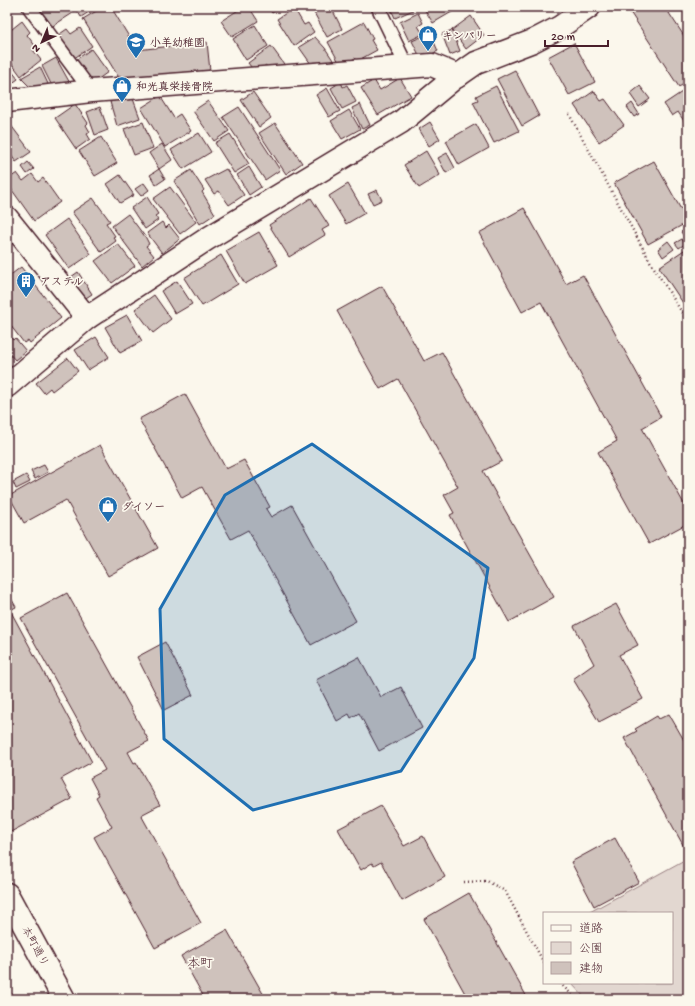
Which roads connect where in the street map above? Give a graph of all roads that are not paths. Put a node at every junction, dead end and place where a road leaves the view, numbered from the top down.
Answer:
1 (29, 7) edge
2 (378, 7) edge
3 (589, 7) edge
4 (407, 67) junction
5 (458, 76) junction
6 (90, 92) junction
7 (7, 101) edge
8 (7, 218) edge
9 (87, 318) junction
10 (7, 386) edge
11 (7, 894) edge
12 (64, 999) edge

1 - 6 lane
2 - 4 lane
3 - 5 street
4 - 5 street
4 - 6 street
5 - 9 street
6 - 7 street
8 - 9 street
9 - 10 street
11 - 12 street, 本町通り

